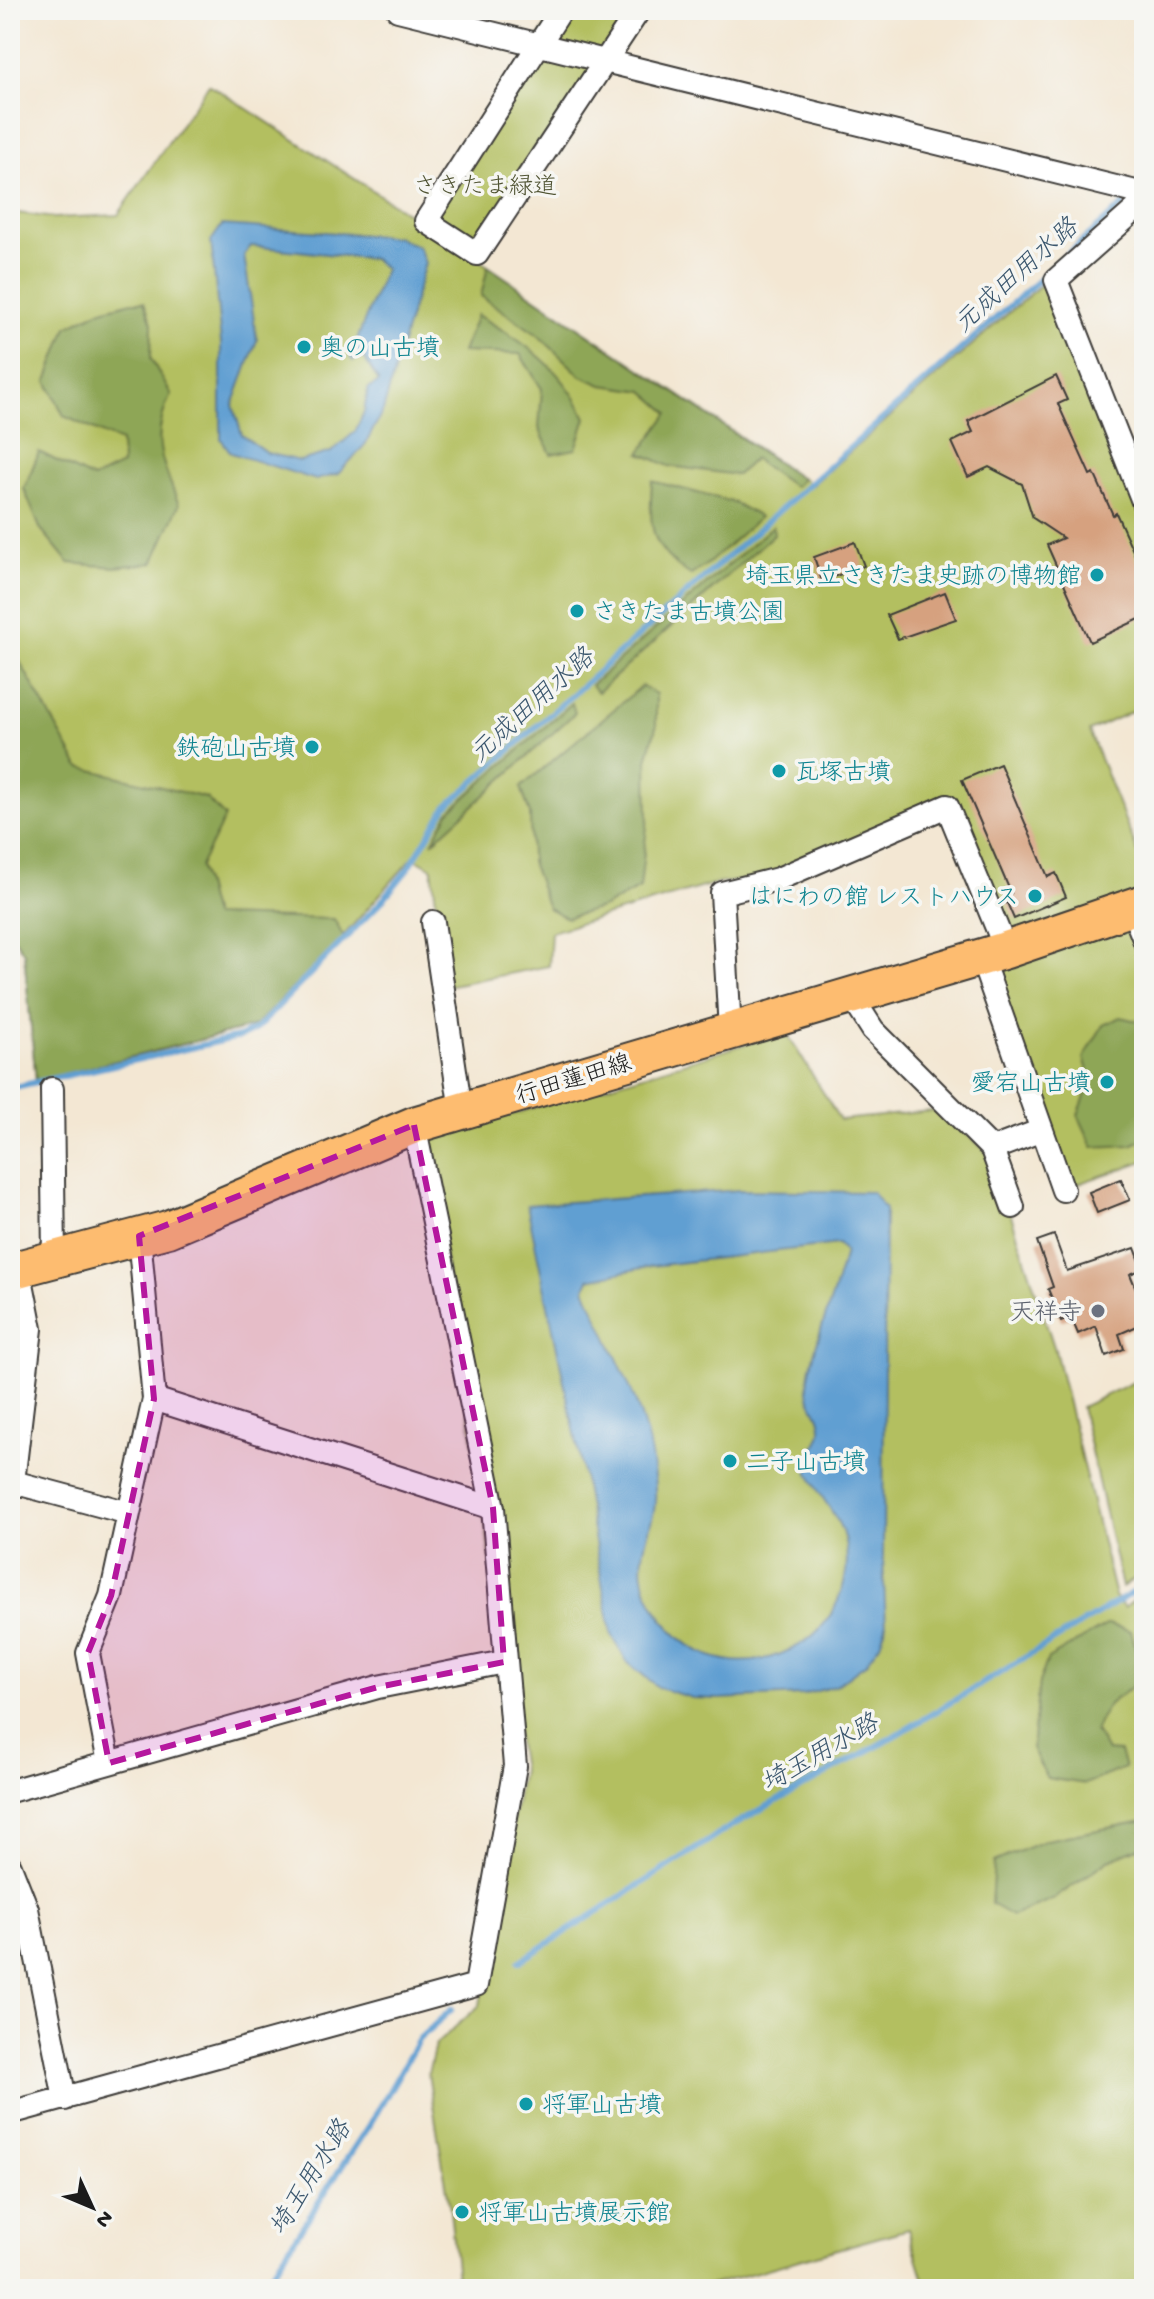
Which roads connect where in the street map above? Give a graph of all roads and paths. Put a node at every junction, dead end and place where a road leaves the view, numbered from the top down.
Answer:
1 (398, 10) edge
2 (561, 10) edge
3 (639, 10) edge
4 (538, 45) junction
5 (606, 61) junction
6 (1140, 190) edge
7 (1144, 504) edge
8 (1139, 912) edge
9 (433, 922) dead end
10 (1144, 947) edge
11 (994, 954) junction
12 (850, 994) junction
13 (730, 1030) junction
14 (52, 1089) dead end
15 (461, 1111) junction
16 (414, 1125) junction
17 (1042, 1130) junction
18 (992, 1149) junction
19 (1063, 1190) dead end
20 (1013, 1207) dead end
21 (139, 1236) junction
22 (54, 1259) junction
23 (14, 1269) edge
24 (154, 1399) junction
25 (493, 1508) junction
26 (129, 1513) junction
27 (504, 1662) junction
28 (109, 1763) junction
29 (10, 1791) edge
30 (10, 1866) edge
31 (65, 2099) junction
32 (10, 2113) edge

1 - 4 street
2 - 4 street
3 - 5 street
4 - 5 street
4 - 5 street
5 - 6 street
6 - 7 street
8 - 10 street
8 - 11 main road, 行田蓮田線
9 - 15 street
11 - 12 main road, 行田蓮田線
11 - 13 street
11 - 17 street
12 - 13 main road, 行田蓮田線
12 - 18 street
13 - 15 main road, 行田蓮田線
14 - 22 street
15 - 16 main road, 行田蓮田線
16 - 21 main road, 行田蓮田線
16 - 25 street
17 - 18 street
17 - 19 street
18 - 20 street
21 - 22 main road, 行田蓮田線
21 - 24 street
22 - 23 main road, 行田蓮田線
23 - 26 street
24 - 25 street
24 - 26 street
25 - 27 street
26 - 28 street
27 - 28 street
27 - 31 street
28 - 29 street
30 - 31 street
31 - 32 street

